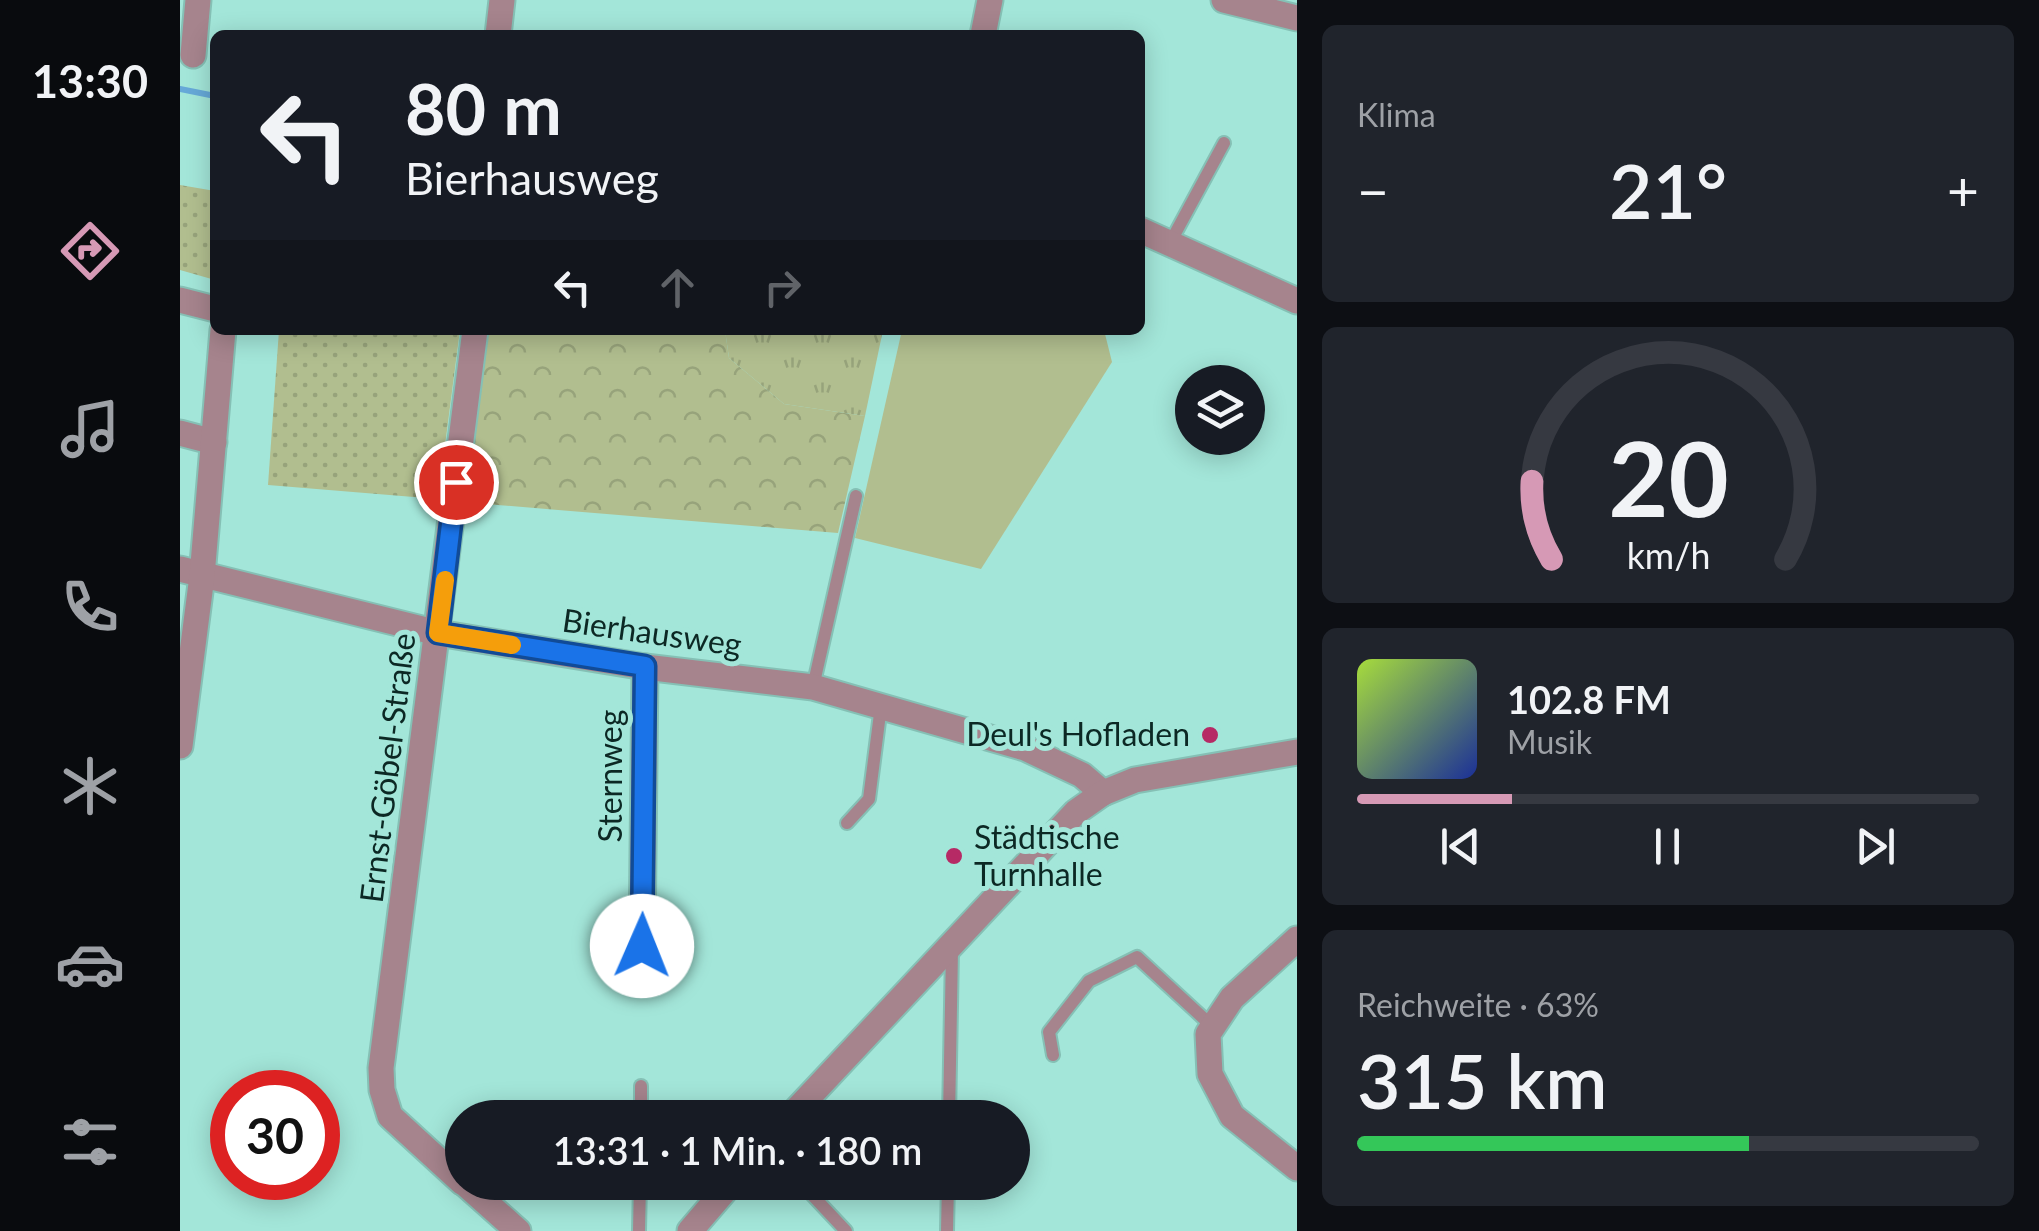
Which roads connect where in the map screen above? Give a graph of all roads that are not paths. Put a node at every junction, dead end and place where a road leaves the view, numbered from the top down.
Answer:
1 (198, 0) edge
2 (502, 0) edge
3 (990, 0) edge
4 (1224, 0) edge
5 (1296, 18) edge
6 (499, 30) edge
7 (984, 30) edge
8 (196, 56) edge
9 (1224, 143) dead end
10 (1145, 232) edge
11 (1170, 243) junction
12 (180, 300) edge
13 (1296, 301) edge
14 (210, 309) edge
15 (223, 335) edge
16 (474, 335) edge
17 (180, 433) edge
18 (214, 442) junction
19 (856, 496) dead end
20 (191, 572) edge
21 (438, 633) junction
22 (645, 666) junction
23 (813, 687) junction
24 (881, 706) junction
25 (180, 746) edge
26 (1296, 752) edge
27 (1103, 792) junction
28 (848, 823) dead end
29 (1296, 939) edge
30 (952, 944) junction
31 (642, 946) dead end
32 (1212, 1028) junction
33 (1053, 1056) dead end
34 (642, 1086) dead end
35 (808, 1097) junction
36 (642, 1100) edge
37 (805, 1100) edge
38 (811, 1100) edge
39 (949, 1100) edge
40 (445, 1166) edge
41 (1296, 1168) edge
42 (483, 1200) edge
43 (640, 1200) edge
44 (718, 1200) edge
45 (817, 1200) edge
46 (948, 1200) edge
47 (696, 1228) edge
48 (518, 1231) edge
49 (640, 1231) edge
50 (846, 1231) edge
51 (947, 1231) edge

1 - 8 street
2 - 6 street
3 - 7 street
4 - 5 street
9 - 11 lane
10 - 11 street
11 - 13 street
12 - 14 street
15 - 18 street
16 - 21 street, Ernst-Göbel-Straße
17 - 18 street
18 - 20 street
19 - 23 lane
20 - 21 street, Bierhausweg
20 - 25 street
21 - 22 street, Bierhausweg
21 - 40 street, Ernst-Göbel-Straße
22 - 23 street, Bierhausweg
22 - 31 street, Sternweg
23 - 24 street, Bierhausweg
24 - 27 street, Bierhausweg
24 - 28 lane
26 - 27 street
27 - 30 street
29 - 32 street
30 - 35 street
30 - 39 lane
32 - 33 lane
32 - 41 street
34 - 36 lane
35 - 37 street
35 - 38 lane
42 - 48 street, Ernst-Göbel-Straße
43 - 49 lane
44 - 47 street
45 - 50 lane
46 - 51 lane

